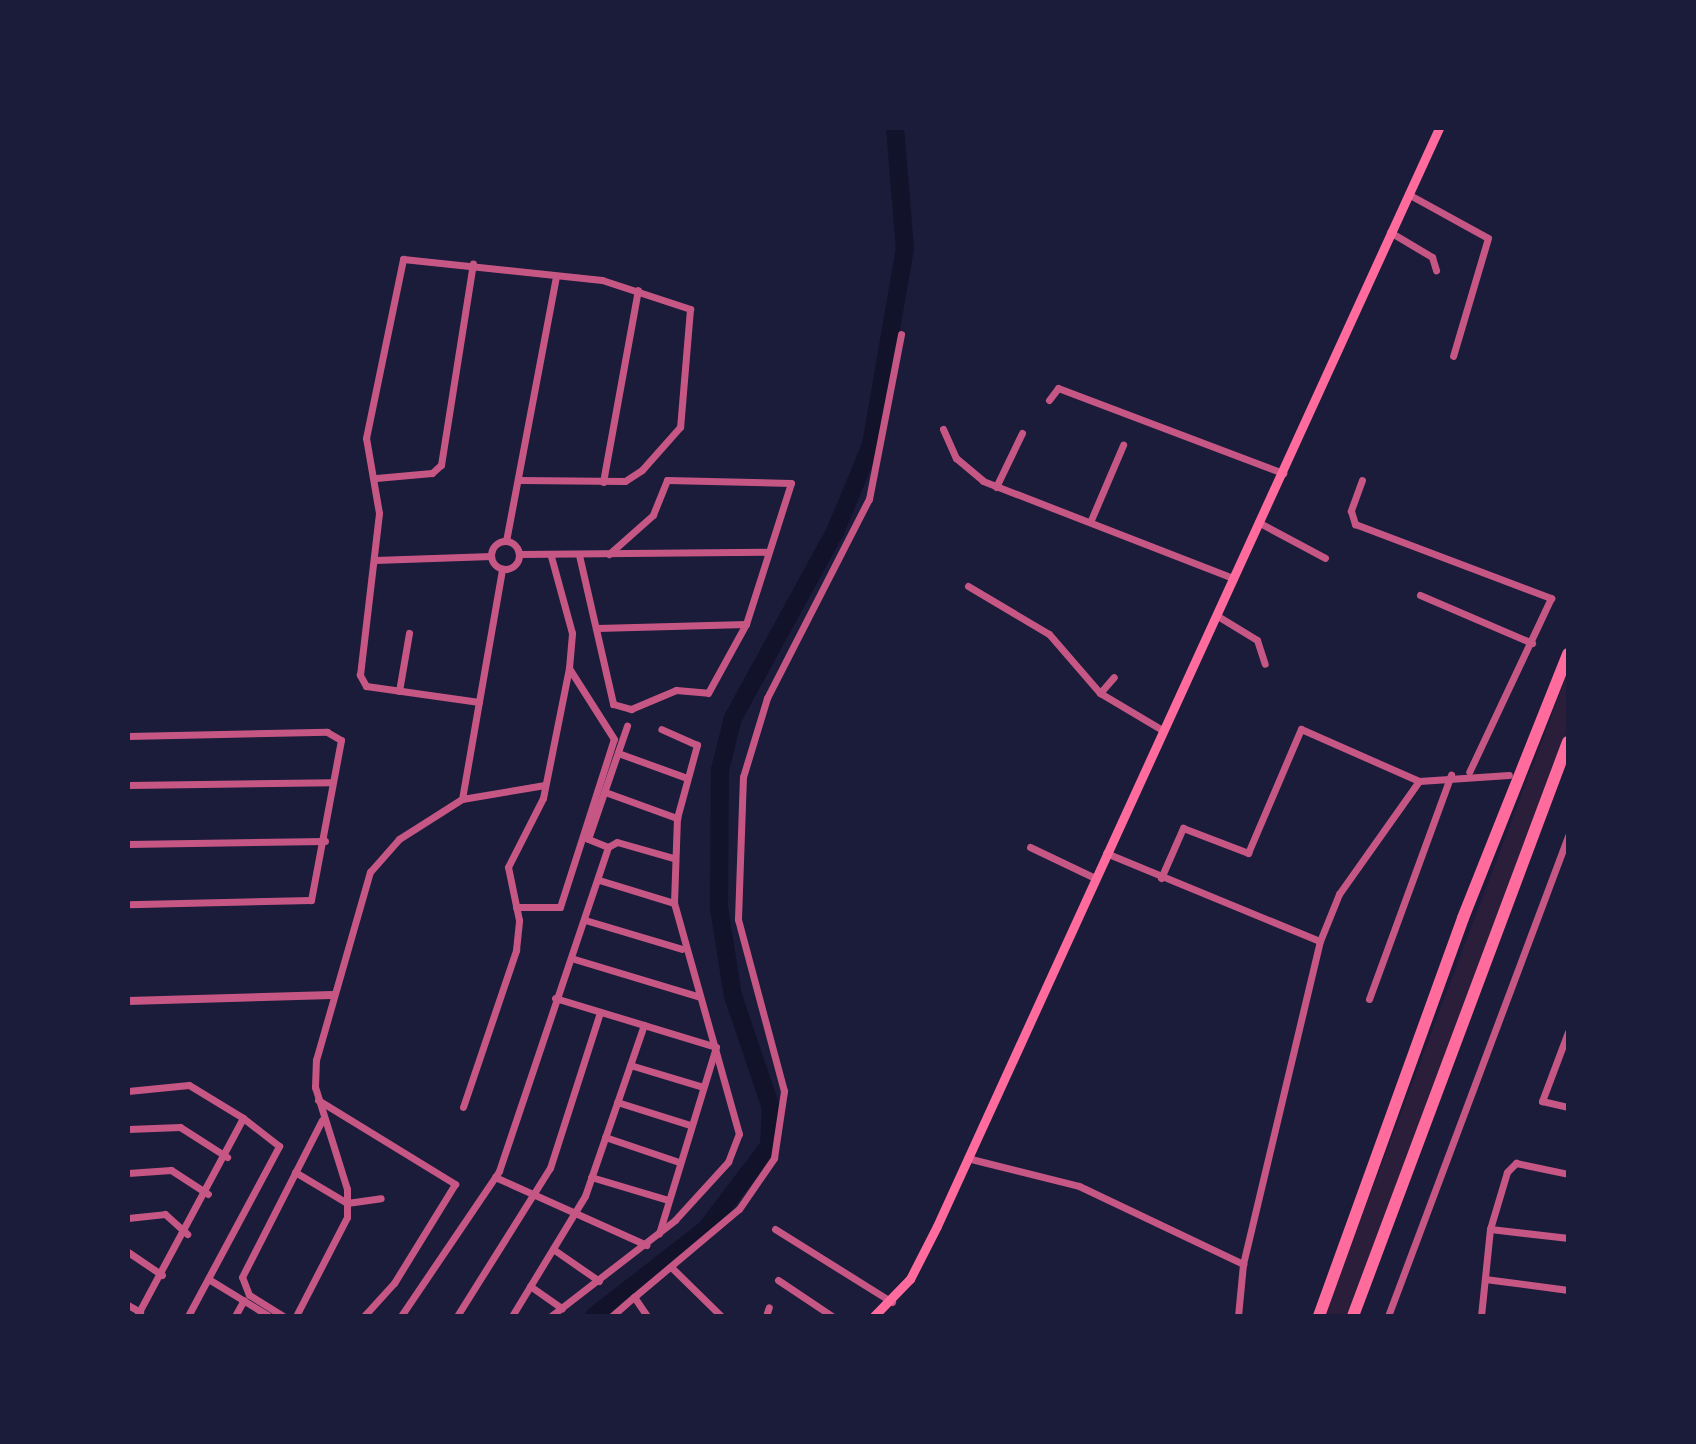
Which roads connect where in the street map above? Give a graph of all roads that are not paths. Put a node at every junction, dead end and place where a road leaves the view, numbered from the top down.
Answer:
1 (1439, 128) edge
2 (1408, 194) junction
3 (1390, 232) junction
4 (473, 264) junction
5 (1436, 270) dead end
6 (556, 277) junction
7 (638, 290) junction
8 (901, 334) dead end
9 (1453, 356) dead end
10 (1049, 400) dead end
11 (943, 429) dead end
12 (1022, 433) dead end
13 (1123, 445) dead end
14 (1283, 473) junction
15 (376, 478) junction
16 (519, 480) junction
17 (1362, 480) dead end
18 (603, 482) junction
19 (996, 487) junction
20 (1091, 520) junction
21 (1258, 522) junction
22 (506, 541) junction
23 (765, 552) junction
24 (519, 554) junction
25 (609, 554) junction
26 (579, 555) junction
27 (491, 556) junction
28 (551, 556) junction
29 (1325, 558) dead end
30 (375, 560) junction
31 (502, 569) junction
32 (1233, 578) junction
33 (968, 586) dead end
34 (1420, 595) dead end
35 (1216, 615) junction
36 (746, 624) junction
37 (597, 628) junction
38 (409, 633) dead end
39 (1532, 643) junction
40 (1568, 654) edge
41 (1265, 664) dead end
42 (569, 668) junction
43 (1114, 677) dead end
44 (399, 691) junction
45 (1100, 693) junction
46 (479, 702) junction
47 (627, 726) dead end
48 (661, 729) dead end
49 (1162, 730) junction
50 (128, 736) edge
51 (1568, 742) edge
52 (618, 753) junction
53 (1469, 772) junction
54 (1451, 775) junction
55 (1509, 775) dead end
56 (687, 778) junction
57 (1419, 781) junction
58 (332, 782) junction
59 (128, 785) edge
60 (545, 785) junction
61 (605, 792) junction
62 (462, 799) junction
63 (677, 818) junction
64 (1568, 836) edge
65 (325, 841) junction
66 (128, 844) edge
67 (608, 847) junction
68 (1030, 847) dead end
69 (1106, 853) junction
70 (673, 858) junction
71 (1095, 878) junction
72 (1161, 878) junction
73 (599, 880) junction
74 (674, 903) junction
75 (128, 904) edge
76 (516, 907) junction
77 (585, 920) junction
78 (1320, 941) junction
79 (682, 949) junction
80 (571, 958) junction
81 (332, 995) junction
82 (697, 996) junction
83 (555, 998) junction
84 (1369, 999) dead end
85 (128, 1001) edge
86 (600, 1012) junction
87 (644, 1025) junction
88 (1568, 1032) edge
89 (1566, 1043) edge
90 (716, 1047) junction
91 (630, 1065) junction
92 (703, 1087) junction
93 (128, 1091) edge
94 (318, 1100) junction
95 (617, 1102) junction
96 (463, 1107) dead end
97 (1568, 1107) edge
98 (243, 1118) junction
99 (322, 1120) junction
100 (690, 1125) junction
101 (128, 1129) edge
102 (605, 1137) junction
103 (227, 1157) junction
104 (966, 1158) junction
105 (679, 1162) junction
106 (295, 1172) junction
107 (128, 1173) edge
108 (1568, 1174) edge
109 (495, 1177) junction
110 (591, 1177) junction
111 (208, 1194) junction
112 (381, 1198) dead end
113 (535, 1199) junction
114 (668, 1200) junction
115 (347, 1203) junction
116 (574, 1216) junction
117 (128, 1218) edge
118 (775, 1229) dead end
119 (1490, 1229) junction
120 (187, 1234) junction
121 (659, 1234) junction
122 (1568, 1238) edge
123 (646, 1245) junction
124 (553, 1249) junction
125 (128, 1252) edge
126 (1243, 1264) junction
127 (671, 1267) junction
128 (162, 1275) junction
129 (1485, 1279) junction
130 (210, 1280) junction
131 (778, 1280) dead end
132 (599, 1281) junction
133 (530, 1286) junction
134 (1568, 1290) edge
135 (634, 1297) junction
136 (244, 1300) junction
137 (892, 1302) junction
138 (128, 1305) edge
139 (769, 1307) dead end
140 (562, 1308) junction
141 (138, 1314) edge
142 (188, 1316) edge
143 (235, 1316) edge
144 (269, 1316) edge
145 (283, 1316) edge
146 (296, 1316) edge
147 (364, 1316) edge
148 (401, 1316) edge
149 (457, 1316) edge
150 (512, 1316) edge
151 (551, 1316) edge
152 (612, 1316) edge
153 (647, 1316) edge
154 (721, 1316) edge
155 (766, 1316) edge
156 (832, 1316) edge
157 (874, 1316) edge
158 (1238, 1316) edge
159 (1319, 1316) edge
160 (1353, 1316) edge
161 (1388, 1316) edge
162 (1481, 1316) edge

1 - 2 main road
2 - 3 main road
2 - 9 street
3 - 5 street
3 - 14 main road
4 - 6 street
4 - 15 street
4 - 15 street
6 - 7 street
6 - 16 street
7 - 18 street
7 - 18 street
8 - 127 street
10 - 14 street
11 - 19 street
12 - 19 street
13 - 20 street
14 - 21 main road
15 - 30 street
16 - 18 street
16 - 22 street
17 - 39 street
19 - 20 street
20 - 32 street
21 - 29 street
21 - 32 main road
22 - 24 street
22 - 27 street
23 - 25 street
23 - 25 street
23 - 36 street
24 - 28 street
24 - 31 street
25 - 26 street
26 - 28 street
26 - 37 street
27 - 30 street
27 - 31 street
28 - 42 street
30 - 44 street
31 - 46 street
32 - 35 main road
33 - 45 street
34 - 39 street
35 - 41 street
35 - 49 main road
36 - 37 street
36 - 37 street
38 - 44 street
39 - 53 street
40 - 159 highway
42 - 60 street
42 - 76 street
43 - 45 street
44 - 46 street
45 - 49 street
46 - 62 street
47 - 52 street
48 - 56 street
49 - 69 main road
50 - 58 street
51 - 160 highway
52 - 56 street
52 - 61 street
53 - 54 street
53 - 55 street
54 - 57 street
54 - 84 street
56 - 63 street
57 - 72 street
57 - 78 street
58 - 59 street
58 - 65 street
60 - 62 street
60 - 76 street
61 - 63 street
61 - 67 street
62 - 81 street
63 - 70 street
64 - 161 street
65 - 66 street
65 - 75 street
67 - 70 street
67 - 73 street
68 - 71 street
69 - 71 main road
69 - 72 street
70 - 74 street
71 - 104 main road
72 - 78 street
73 - 74 street
73 - 77 street
74 - 79 street
76 - 96 street
77 - 79 street
77 - 80 street
78 - 126 street
79 - 82 street
80 - 82 street
80 - 83 street
81 - 85 street
81 - 94 street
82 - 90 street
83 - 86 street
83 - 109 street
86 - 87 street
86 - 113 street
87 - 90 street
87 - 91 street
88 - 89 street
89 - 97 street
90 - 92 street
90 - 121 street
91 - 92 street
91 - 95 street
92 - 100 street
93 - 98 street
94 - 99 street
94 - 147 street
95 - 100 street
95 - 102 street
98 - 103 street
98 - 130 street
99 - 106 street
99 - 115 street
100 - 105 street
101 - 103 street
102 - 105 street
102 - 110 street
103 - 111 street
104 - 126 street
104 - 137 main road
105 - 114 street
106 - 115 street
106 - 145 street
107 - 111 street
108 - 119 street
109 - 113 street
109 - 148 street
110 - 114 street
110 - 116 street
111 - 120 street
112 - 115 street
113 - 116 street
113 - 149 street
114 - 121 street
115 - 146 street
116 - 123 street
116 - 124 street
117 - 120 street
118 - 137 street
119 - 122 street
119 - 129 street
120 - 128 street
121 - 123 street
123 - 132 street
124 - 132 street
124 - 133 street
125 - 128 street
126 - 158 street
127 - 135 street
127 - 154 street
128 - 141 street
129 - 134 street
129 - 162 street
130 - 136 street
130 - 142 street
131 - 156 street
132 - 140 street
133 - 140 street
133 - 150 street
135 - 152 street
135 - 153 street
136 - 143 street
136 - 144 street
137 - 157 main road
138 - 141 street
139 - 155 street
140 - 151 street

